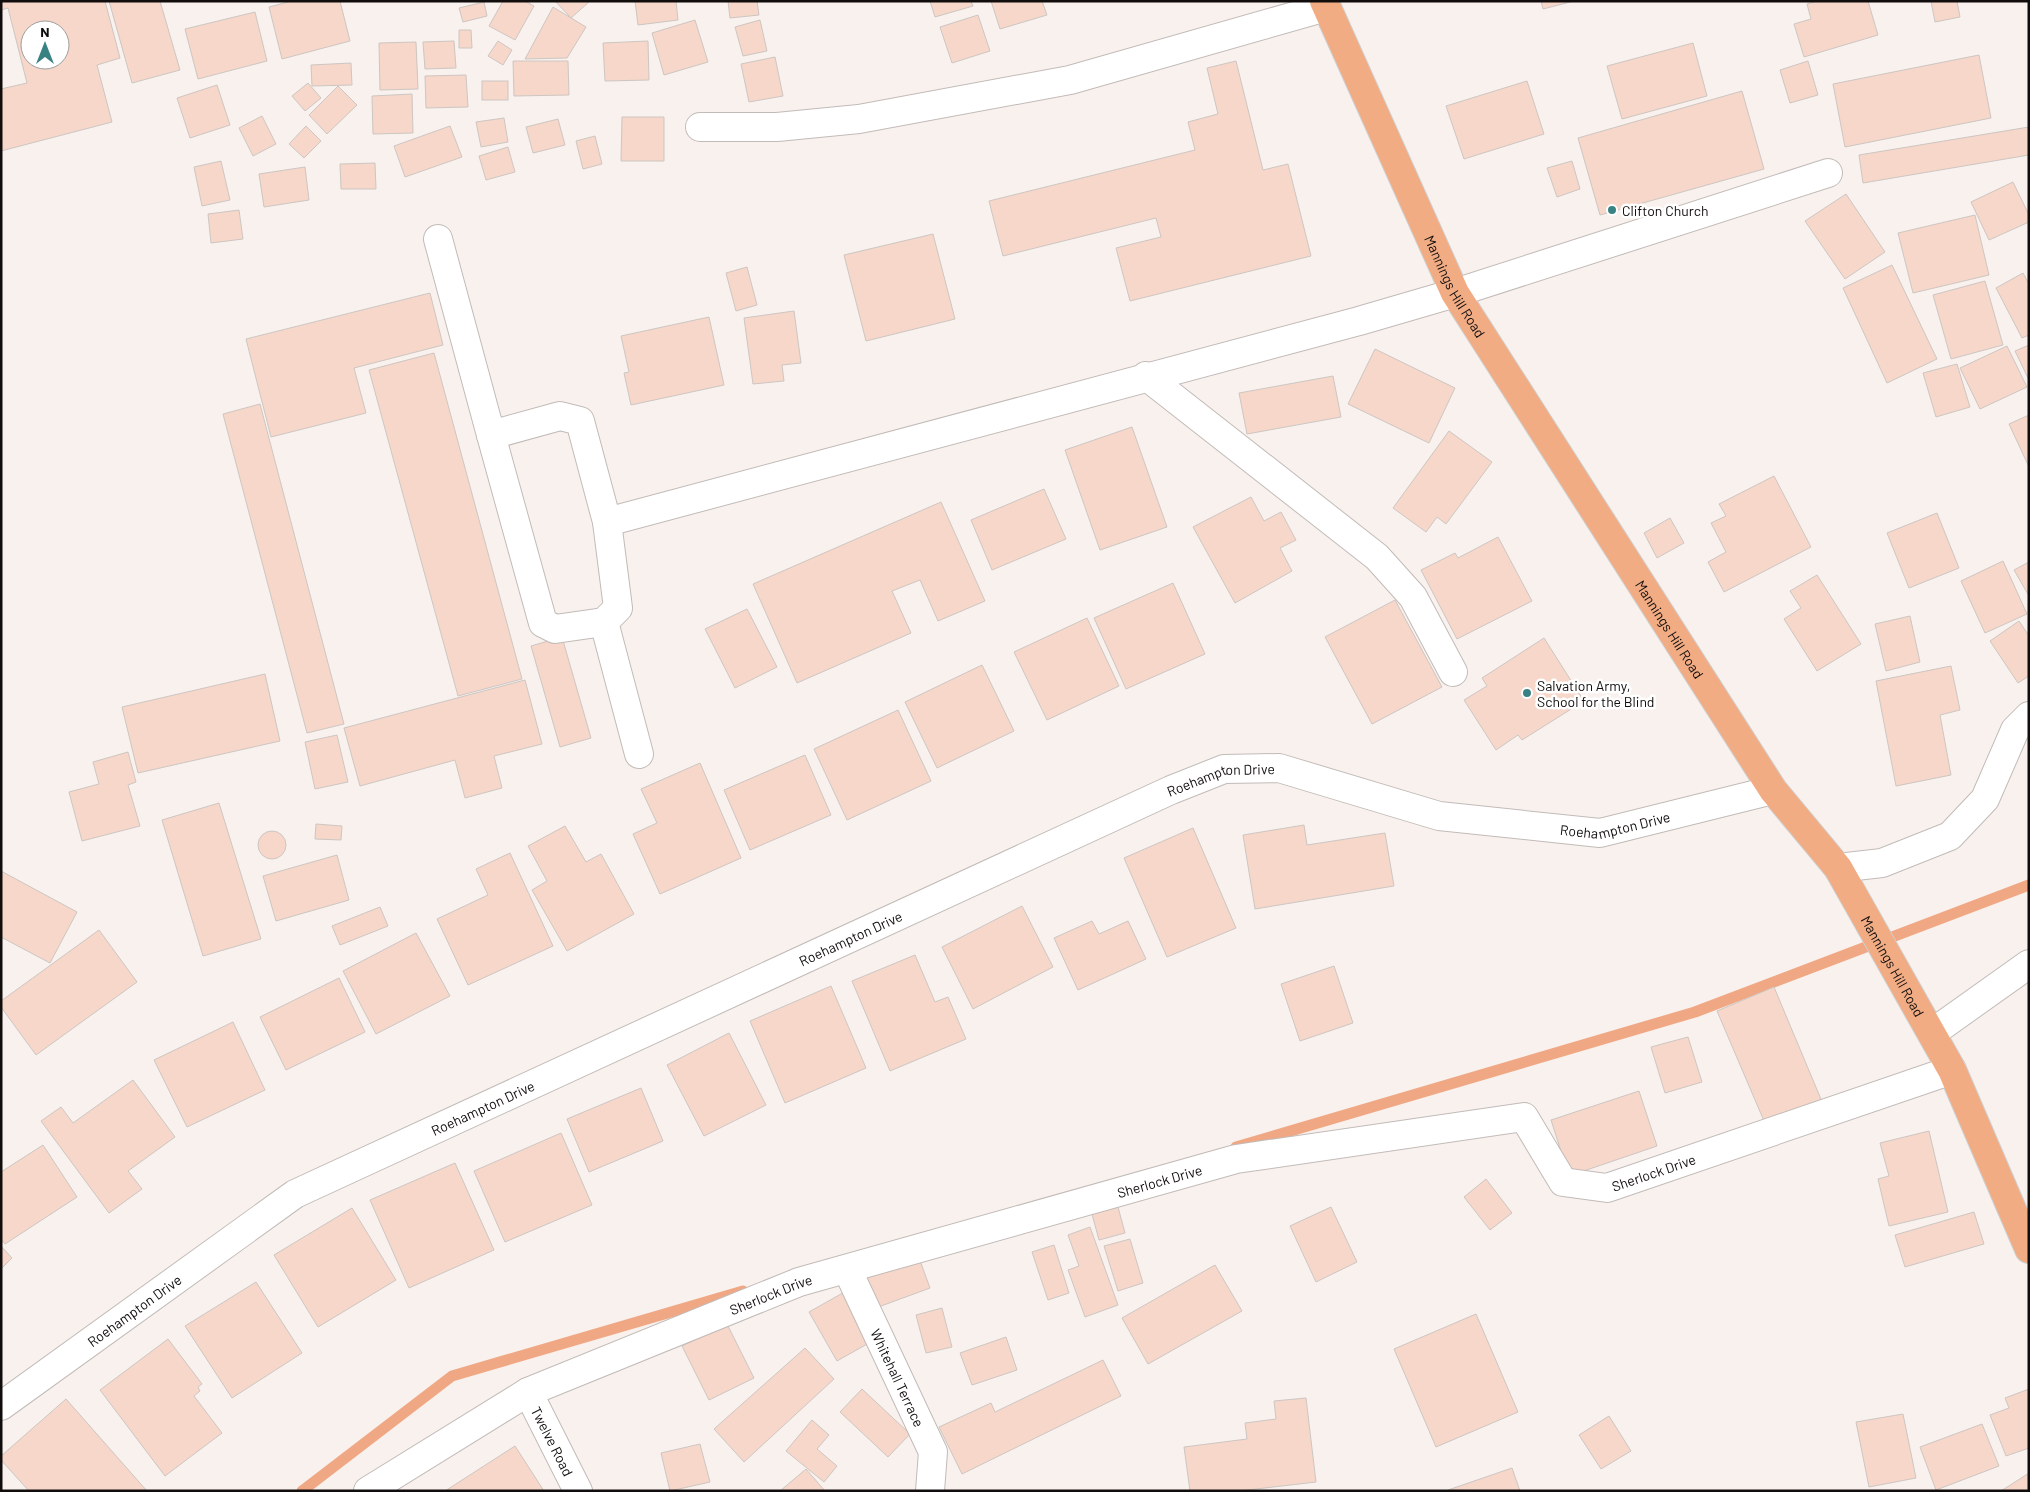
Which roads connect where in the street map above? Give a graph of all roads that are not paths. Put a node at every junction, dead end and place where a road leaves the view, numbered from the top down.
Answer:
1 (1325, 4) edge
2 (700, 127) dead end
3 (1828, 173) dead end
4 (438, 239) dead end
5 (1455, 293) junction
6 (1146, 376) junction
7 (491, 435) junction
8 (607, 522) junction
9 (604, 622) junction
10 (1454, 672) dead end
11 (2029, 716) edge
12 (639, 754) dead end
13 (1773, 790) junction
14 (1838, 868) junction
15 (2029, 964) edge
16 (1932, 1033) junction
17 (1952, 1070) junction
18 (2029, 1249) edge
19 (847, 1269) junction
20 (528, 1392) junction
21 (1, 1406) edge
22 (368, 1491) edge
23 (578, 1491) edge
24 (930, 1491) edge

1 - 2 street
1 - 5 main road, Mannings Hill Road
3 - 5 street
4 - 7 street
5 - 6 street
5 - 13 main road, Mannings Hill Road
6 - 8 street
6 - 10 street
7 - 8 street
7 - 9 street
8 - 9 street
9 - 12 street
11 - 14 street
13 - 14 main road, Mannings Hill Road
13 - 21 street, Roehampton Drive
14 - 16 main road, Mannings Hill Road
15 - 16 street
16 - 17 main road, Mannings Hill Road
17 - 18 main road, Mannings Hill Road
17 - 19 street, Sherlock Drive
19 - 20 street, Sherlock Drive
19 - 24 street, Whitehall Terrace
20 - 22 street, Sherlock Drive
20 - 23 street, Twelve Road

